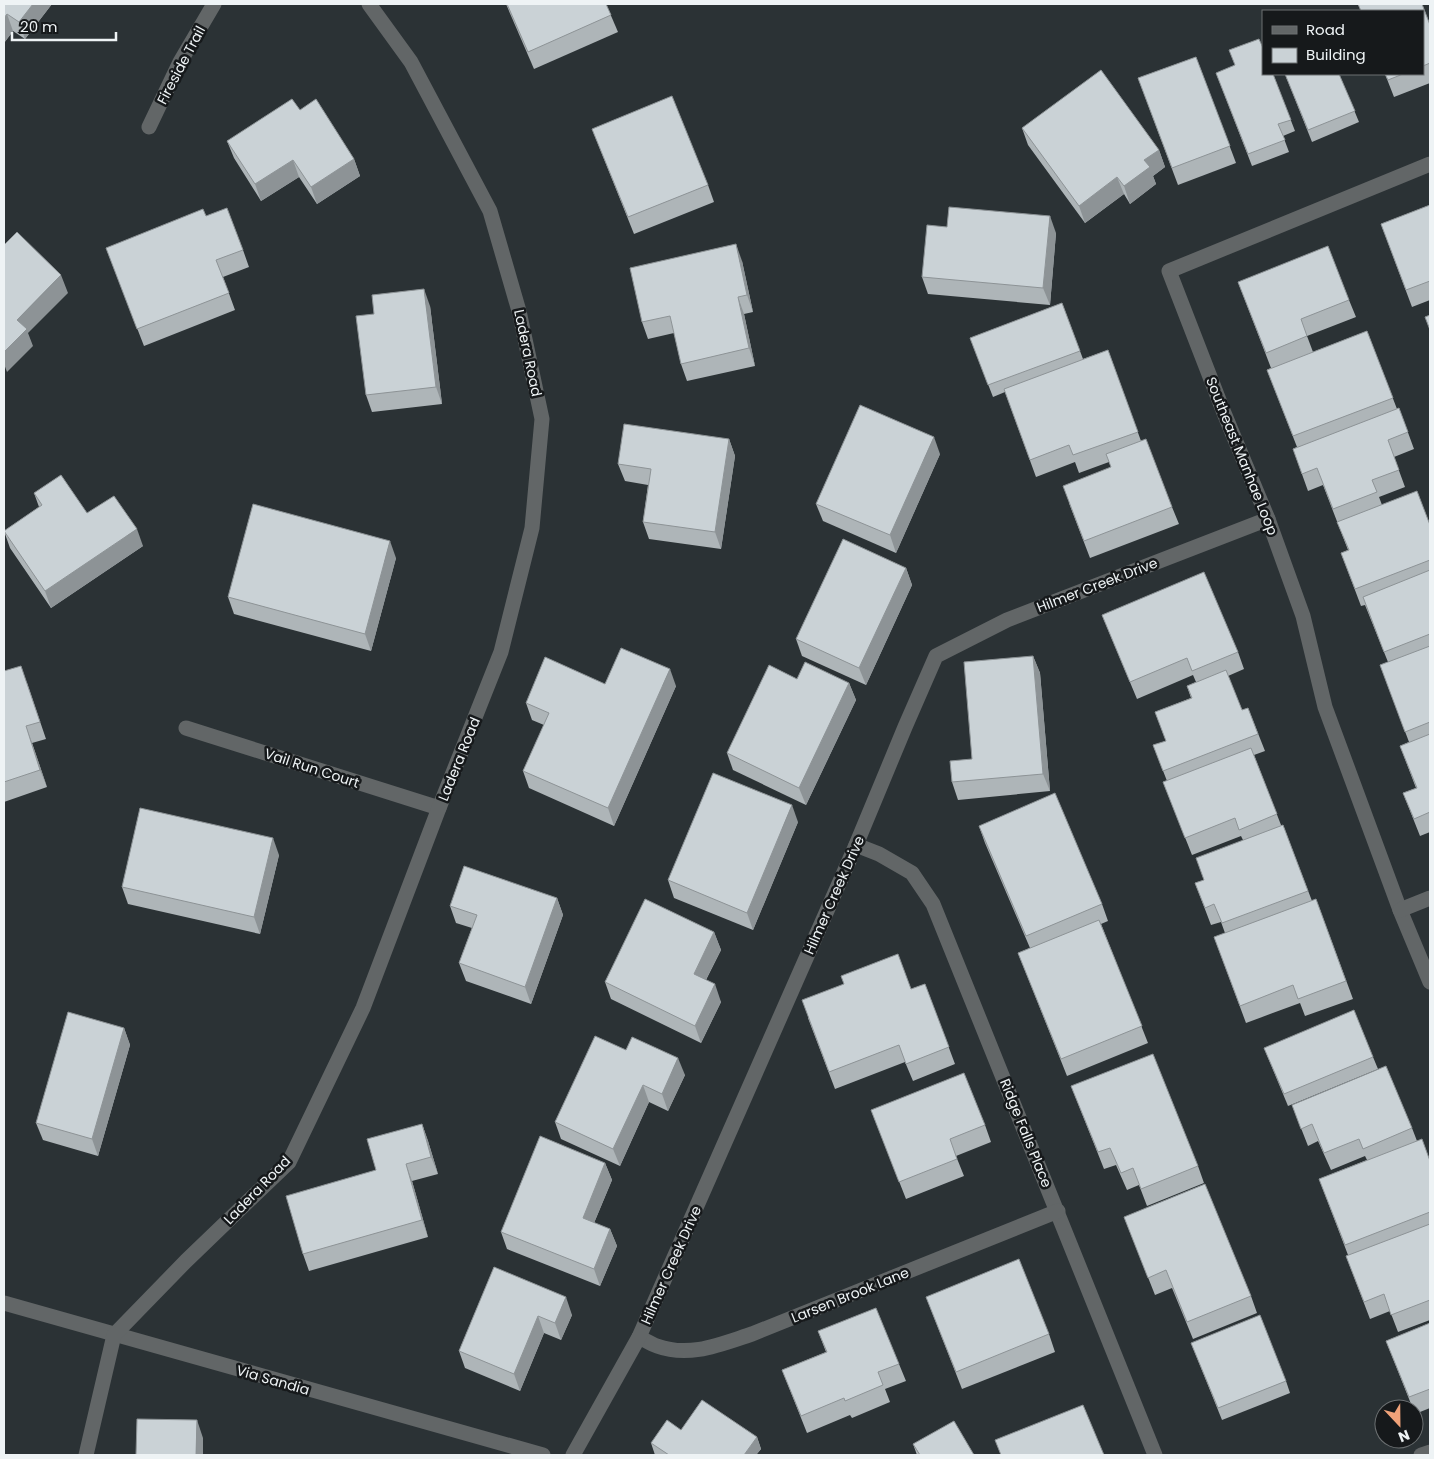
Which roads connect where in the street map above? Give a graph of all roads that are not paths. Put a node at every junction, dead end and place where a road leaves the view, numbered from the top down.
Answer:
1 (214, 4) edge
2 (368, 4) edge
3 (149, 127) dead end
4 (1430, 164) edge
5 (1268, 519) junction
6 (186, 728) dead end
7 (439, 808) junction
8 (856, 845) junction
9 (1430, 898) edge
10 (1400, 910) junction
11 (1430, 982) edge
12 (1058, 1212) junction
13 (4, 1303) edge
14 (114, 1335) junction
15 (639, 1337) junction
16 (1430, 1452) edge
17 (86, 1455) edge
18 (543, 1455) edge
19 (573, 1455) edge
20 (1156, 1455) edge
21 (1420, 1455) edge

1 - 3 street, Fireside Trail
2 - 7 street, Ladera Road
4 - 5 street, Southeast Manhae Loop
5 - 8 street, Hilmer Creek Drive
5 - 10 street, Southeast Manhae Loop
6 - 7 street, Vail Run Court
7 - 14 street, Ladera Road
8 - 12 street, Ridge Falls Place
8 - 15 street, Hilmer Creek Drive
9 - 10 street
10 - 11 street, Southeast Manhae Loop
12 - 15 street, Larsen Brook Lane
12 - 20 street, Ridge Falls Place
13 - 14 street, Via Sandia
14 - 17 street
14 - 18 street, Via Sandia
15 - 19 street, Hilmer Creek Drive
16 - 21 street

